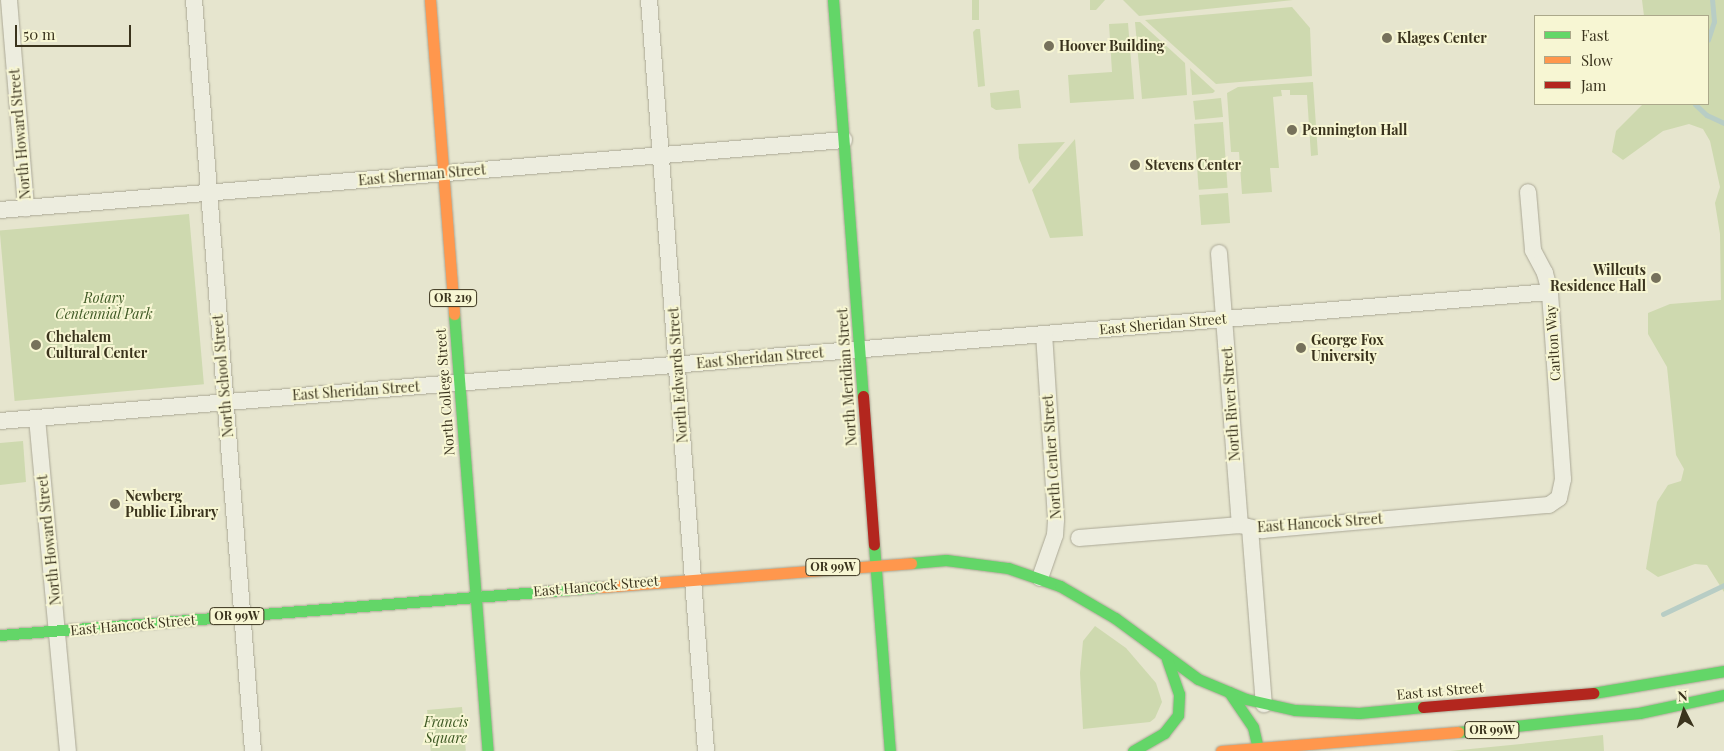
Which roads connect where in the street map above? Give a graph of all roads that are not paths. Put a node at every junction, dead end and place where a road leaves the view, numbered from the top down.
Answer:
1 (10, 0) edge
2 (194, 0) edge
3 (430, 0) edge
4 (649, 0) edge
5 (834, 0) edge
6 (844, 140) junction
7 (661, 155) junction
8 (442, 173) junction
9 (209, 192) junction
10 (1528, 192) dead end
11 (26, 208) junction
12 (0, 210) edge
13 (1219, 253) dead end
14 (1550, 292) junction
15 (1224, 319) junction
16 (1044, 334) junction
17 (860, 350) junction
18 (677, 365) junction
19 (459, 384) junction
20 (225, 402) junction
21 (37, 418) junction
22 (0, 421) edge
23 (1559, 498) joint
24 (1245, 526) junction
25 (1078, 538) dead end
26 (876, 563) junction
27 (693, 578) junction
28 (1040, 578) junction
29 (474, 596) junction
30 (242, 616) junction
31 (58, 631) junction
32 (0, 636) edge
33 (1167, 659) junction
34 (1724, 671) edge
35 (1229, 692) junction
36 (1724, 695) edge
37 (1264, 704) junction
38 (1359, 713) junction
39 (1326, 724) dead end
40 (1290, 733) dead end
41 (1258, 750) edge
42 (68, 751) edge
43 (253, 751) edge
44 (488, 751) edge
45 (706, 751) edge
46 (890, 751) edge
47 (1133, 751) edge
48 (1221, 751) edge

1 - 11 street, North Howard Street
2 - 9 street, North School Street
3 - 8 main road, North College Street / OR 219
4 - 7 street, North Edwards Street
5 - 6 main road, North Meridian Street
6 - 7 street, East Sherman Street
6 - 17 main road, North Meridian Street
7 - 8 street, East Sherman Street
7 - 18 street, North Edwards Street
8 - 9 street, East Sherman Street
8 - 19 main road, North College Street / OR 219
9 - 11 street, East Sherman Street
9 - 20 street, North School Street
10 - 14 street, Carlton Way
11 - 12 street, East Sherman Street
13 - 15 street, North River Street
14 - 15 street, East Sheridan Street
14 - 23 street, Carlton Way
15 - 16 street, East Sheridan Street
15 - 24 street, North River Street
16 - 17 street, East Sheridan Street
16 - 28 street, North Center Street
17 - 18 street, East Sheridan Street
17 - 26 main road, North Meridian Street
18 - 19 street, East Sheridan Street
18 - 27 street, North Edwards Street
19 - 20 street, East Sheridan Street
19 - 29 main road, North College Street / OR 219
20 - 21 street, East Sheridan Street
20 - 30 street, North School Street
21 - 22 street, East Sheridan Street
21 - 31 street, North Howard Street
23 - 24 street, East Hancock Street
24 - 25 street, East Hancock Street
24 - 37 street, North River Street
26 - 27 main road, East Hancock Street / OR 99W
26 - 28 main road, East Hancock Street / OR 99W
26 - 46 main road, North Meridian Street
27 - 29 main road, East Hancock Street / OR 99W
27 - 45 street, North Edwards Street
28 - 33 main road, East Hancock Street / OR 99W
29 - 30 main road, East Hancock Street / OR 99W
29 - 44 main road, North College Street / OR 219
30 - 31 main road, East Hancock Street / OR 99W
30 - 43 street, North School Street
31 - 32 main road, East Hancock Street / OR 99W
31 - 42 street, North Howard Street
33 - 35 main road, East 1st Street / OR 99W
33 - 47 main road
34 - 38 main road, East 1st Street / OR 99W
35 - 37 main road, East 1st Street / OR 99W
35 - 41 main road
36 - 41 main road, OR 99W
37 - 38 main road, East 1st Street / OR 99W
38 - 39 main road
40 - 41 main road
41 - 48 main road, OR 99W

